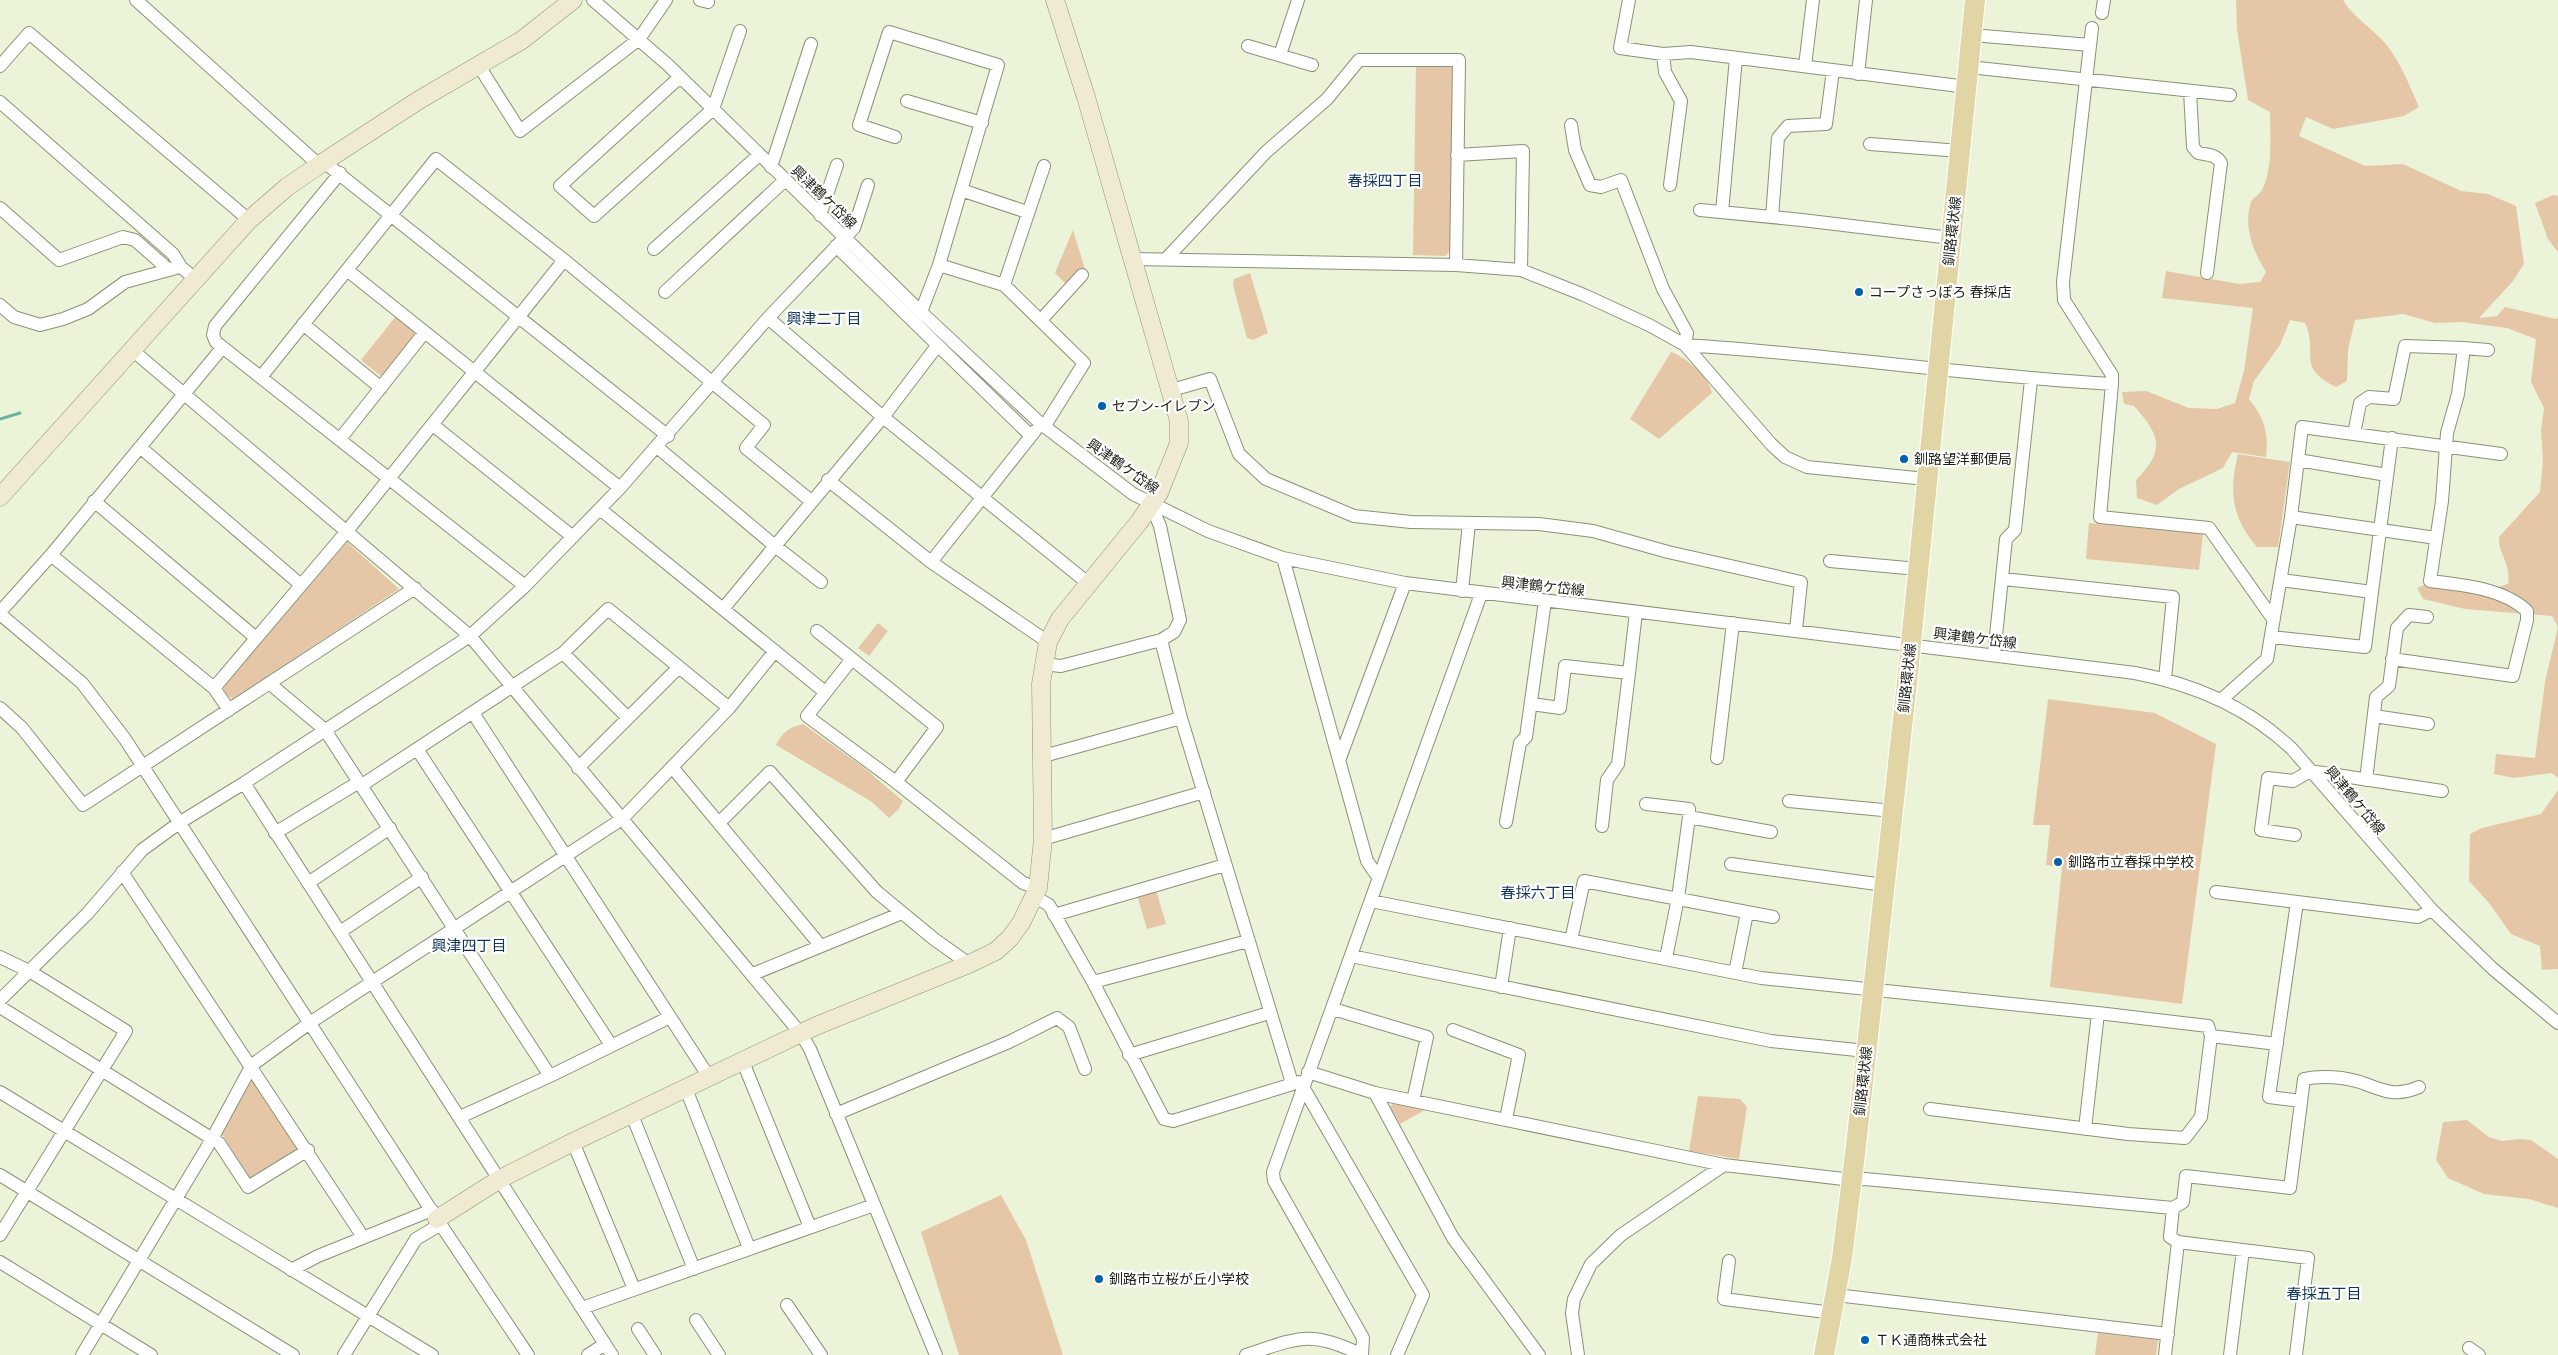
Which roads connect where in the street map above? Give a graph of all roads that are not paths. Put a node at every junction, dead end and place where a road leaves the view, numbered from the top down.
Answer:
1 (136, 0) edge
2 (574, 0) edge
3 (593, 0) edge
4 (666, 0) edge
5 (1055, 0) edge
6 (1298, 0) edge
7 (1629, 0) edge
8 (1813, 0) edge
9 (1866, 0) edge
10 (1975, 0) edge
11 (2092, 28) dead end
12 (740, 31) dead end
13 (1972, 35) junction
14 (639, 39) junction
15 (811, 44) dead end
16 (2090, 45) junction
17 (1248, 46) dead end
18 (1663, 54) junction
19 (1280, 56) junction
20 (1736, 58) junction
21 (1312, 65) dead end
22 (0, 66) edge
23 (479, 66) junction
24 (1805, 66) junction
25 (1833, 70) junction
26 (1858, 74) junction
27 (680, 77) junction
28 (1968, 77) junction
29 (2085, 79) junction
30 (2190, 92) junction
31 (2230, 95) dead end
32 (908, 101) dead end
33 (0, 102) edge
34 (713, 109) junction
35 (982, 123) junction
36 (1571, 125) dead end
37 (894, 137) dead end
38 (1870, 144) dead end
39 (1960, 152) junction
40 (760, 155) junction
41 (1457, 155) junction
42 (322, 163) junction
43 (837, 165) dead end
44 (1044, 166) dead end
45 (771, 167) junction
46 (340, 173) junction
47 (785, 180) junction
48 (868, 185) dead end
49 (1670, 185) dead end
50 (961, 190) junction
51 (0, 208) edge
52 (1700, 210) dead end
53 (1027, 212) junction
54 (1722, 212) junction
55 (392, 215) junction
56 (820, 215) junction
57 (1772, 217) junction
58 (249, 220) junction
59 (1951, 238) junction
60 (840, 242) junction
61 (654, 249) dead end
62 (1132, 259) junction
63 (1166, 259) junction
64 (564, 260) junction
65 (939, 265) junction
66 (1456, 265) junction
67 (181, 266) junction
68 (168, 270) junction
69 (347, 270) junction
70 (1521, 270) junction
71 (2207, 273) dead end
72 (1082, 276) dead end
73 (194, 278) junction
74 (1004, 285) junction
75 (665, 292) dead end
76 (0, 305) edge
77 (921, 312) junction
78 (768, 318) junction
79 (518, 319) junction
80 (1041, 320) junction
81 (303, 324) junction
82 (424, 333) junction
83 (1685, 345) junction
84 (938, 346) junction
85 (222, 348) junction
86 (2464, 348) junction
87 (131, 349) junction
88 (2488, 350) dead end
89 (1938, 370) junction
90 (474, 372) junction
91 (261, 377) junction
92 (2031, 380) junction
93 (713, 382) junction
94 (2112, 384) junction
95 (381, 388) junction
96 (1172, 390) junction
97 (184, 393) junction
98 (883, 417) junction
99 (432, 425) junction
100 (1042, 425) junction
101 (2354, 434) junction
102 (668, 436) junction
103 (1031, 436) junction
104 (2392, 438) junction
105 (340, 439) junction
106 (140, 447) junction
107 (657, 447) junction
108 (2445, 448) junction
109 (2501, 454) dead end
110 (2298, 460) junction
111 (2387, 475) junction
112 (389, 478) junction
113 (1926, 479) junction
114 (828, 480) junction
115 (620, 488) junction
116 (0, 497) edge
117 (982, 497) junction
118 (94, 501) junction
119 (811, 501) junction
120 (1151, 505) junction
121 (600, 509) junction
122 (2291, 517) junction
123 (1469, 523) junction
124 (2380, 529) junction
125 (347, 531) junction
126 (573, 537) junction
127 (2436, 538) junction
128 (775, 546) junction
129 (51, 555) junction
130 (1283, 558) junction
131 (1830, 561) dead end
132 (931, 562) junction
133 (1918, 569) junction
134 (2003, 579) junction
135 (2281, 580) junction
136 (821, 582) dead end
137 (1406, 583) junction
138 (1089, 584) junction
139 (301, 585) junction
140 (525, 586) junction
141 (415, 588) junction
142 (1462, 591) junction
143 (2372, 592) junction
144 (1481, 594) junction
145 (1545, 601) junction
146 (723, 609) junction
147 (1636, 612) junction
148 (0, 613) edge
149 (2427, 617) dead end
150 (2273, 619) junction
151 (1733, 623) junction
152 (1796, 630) junction
153 (816, 631) dead end
154 (470, 636) junction
155 (2272, 637) junction
156 (256, 638) junction
157 (1161, 640) junction
158 (1048, 642) junction
159 (1910, 646) junction
160 (776, 651) junction
161 (563, 653) junction
162 (1994, 656) junction
163 (852, 659) junction
164 (2392, 659) junction
165 (1043, 664) junction
166 (678, 668) junction
167 (1629, 673) junction
168 (2165, 679) junction
169 (269, 683) junction
170 (214, 688) junction
171 (513, 688) junction
172 (825, 692) junction
173 (2221, 700) junction
174 (1532, 704) junction
175 (0, 708) edge
176 (729, 708) junction
177 (229, 710) junction
178 (473, 714) junction
179 (2374, 716) junction
180 (628, 718) junction
181 (1181, 718) junction
182 (2428, 724) dead end
183 (325, 730) junction
184 (417, 749) junction
185 (1040, 757) junction
186 (1340, 758) junction
187 (1717, 758) dead end
188 (144, 766) junction
189 (672, 767) junction
190 (578, 768) junction
191 (2310, 771) junction
192 (2366, 780) junction
193 (896, 782) junction
194 (244, 783) junction
195 (360, 783) junction
196 (2442, 791) dead end
197 (1204, 792) junction
198 (1790, 800) dead end
199 (1646, 804) dead end
200 (1893, 811) junction
201 (1689, 817) junction
202 (622, 819) junction
203 (179, 822) junction
204 (1506, 822) dead end
205 (718, 823) junction
206 (1602, 826) dead end
207 (390, 828) junction
208 (1771, 832) dead end
209 (275, 833) junction
210 (2295, 836) dead end
211 (1043, 840) junction
212 (567, 855) junction
213 (1731, 864) dead end
214 (1225, 865) junction
215 (122, 872) junction
216 (1378, 877) junction
217 (422, 878) junction
218 (308, 883) junction
219 (1884, 885) junction
220 (2216, 892) dead end
221 (511, 893) junction
222 (1036, 893) junction
223 (1678, 898) junction
224 (1371, 901) junction
225 (2297, 902) junction
226 (2432, 910) junction
227 (902, 913) junction
228 (1747, 913) junction
229 (1054, 915) junction
230 (1773, 917) dead end
231 (455, 928) junction
232 (1510, 928) junction
233 (340, 932) junction
234 (1248, 940) junction
235 (1571, 940) junction
236 (820, 945) junction
237 (1351, 956) junction
238 (0, 957) edge
239 (1666, 958) junction
240 (969, 964) junction
241 (31, 972) junction
242 (1735, 972) junction
243 (753, 974) junction
244 (374, 981) junction
245 (1093, 982) junction
246 (1501, 987) junction
247 (1873, 991) junction
248 (0, 1000) edge
249 (0, 1007) edge
250 (1333, 1009) junction
251 (1269, 1013) junction
252 (2098, 1013) junction
253 (670, 1017) junction
254 (311, 1022) junction
255 (2558, 1023) edge
256 (1453, 1030) dead end
257 (801, 1034) junction
258 (2211, 1036) junction
259 (2277, 1044) junction
260 (611, 1045) junction
261 (1866, 1050) junction
262 (1129, 1055) junction
263 (743, 1062) junction
264 (252, 1065) junction
265 (1085, 1069) dead end
266 (101, 1070) junction
267 (550, 1076) junction
268 (709, 1077) junction
269 (1302, 1081) junction
270 (2419, 1087) dead end
271 (686, 1089) junction
272 (0, 1092) edge
273 (1375, 1093) junction
274 (1413, 1101) junction
275 (2301, 1101) junction
276 (1930, 1109) dead end
277 (836, 1114) junction
278 (632, 1115) junction
279 (460, 1117) junction
280 (1506, 1119) junction
281 (2084, 1129) junction
282 (64, 1132) junction
283 (212, 1139) junction
284 (573, 1142) junction
285 (308, 1150) junction
286 (1724, 1165) junction
287 (0, 1175) edge
288 (500, 1179) junction
289 (1852, 1180) junction
290 (27, 1191) junction
291 (176, 1199) junction
292 (874, 1205) junction
293 (2173, 1208) junction
294 (437, 1218) junction
295 (810, 1227) junction
296 (0, 1235) edge
297 (363, 1237) junction
298 (2178, 1242) junction
299 (749, 1248) junction
300 (2243, 1250) junction
301 (138, 1260) junction
302 (1730, 1260) dead end
303 (0, 1262) edge
304 (291, 1270) junction
305 (694, 1270) junction
306 (634, 1289) junction
307 (1834, 1304) junction
308 (787, 1305) dead end
309 (582, 1308) junction
310 (368, 1316) junction
311 (696, 1320) dead end
312 (101, 1324) junction
313 (638, 1329) dead end
314 (2168, 1334) junction
315 (605, 1344) junction
316 (82, 1355) edge
317 (151, 1355) edge
318 (293, 1355) edge
319 (344, 1355) edge
320 (432, 1355) edge
321 (528, 1355) edge
322 (588, 1355) edge
323 (612, 1355) edge
324 (655, 1355) edge
325 (719, 1355) edge
326 (820, 1355) edge
327 (936, 1355) edge
328 (1246, 1355) edge
329 (1362, 1355) edge
330 (1397, 1355) edge
331 (1539, 1355) edge
332 (1578, 1355) edge
333 (1824, 1355) edge
334 (2165, 1355) edge
335 (2230, 1355) edge
336 (2296, 1355) edge

1 - 42 street
2 - 23 street
3 - 14 street, 興津鶴ケ岱線
4 - 14 street
5 - 62 street
6 - 19 street
7 - 18 street
8 - 24 street
9 - 26 street
10 - 13 main road, 釧路環状線
11 - 16 street
12 - 34 street
13 - 16 street
13 - 28 main road, 釧路環状線
14 - 23 street
14 - 27 street, 興津鶴ケ岱線
15 - 45 street
16 - 29 street
17 - 19 street
18 - 20 street
18 - 49 street
19 - 21 street
20 - 24 street
20 - 54 street
22 - 58 street
23 - 42 street
24 - 25 street
25 - 26 street
25 - 57 street
26 - 28 street
27 - 34 street, 興津鶴ケ岱線
27 - 34 street
28 - 29 street
28 - 39 main road, 釧路環状線
29 - 30 street
29 - 94 street
30 - 31 street
30 - 71 street
32 - 35 street
33 - 67 street
34 - 40 street, 興津鶴ケ岱線
35 - 37 street
35 - 50 street
36 - 83 street
38 - 39 street
39 - 59 main road, 釧路環状線
40 - 45 street, 興津鶴ケ岱線
40 - 61 street
41 - 63 street
41 - 66 street
41 - 70 street
42 - 46 street
42 - 58 street
43 - 56 street
44 - 53 street
45 - 47 street, 興津鶴ケ岱線
46 - 55 street
46 - 85 street
47 - 56 street, 興津鶴ケ岱線
47 - 75 street
48 - 60 street
50 - 53 street
50 - 65 street
51 - 68 street
52 - 54 street
53 - 74 street
54 - 57 street
55 - 64 street
55 - 69 street
55 - 79 street
56 - 60 street, 興津鶴ケ岱線
57 - 59 street
58 - 73 street
59 - 89 main road, 釧路環状線
60 - 77 street, 興津鶴ケ岱線
60 - 78 street
60 - 84 street
62 - 63 street
62 - 96 street
63 - 66 street
64 - 79 street
64 - 93 street
65 - 74 street
65 - 77 street
66 - 70 street
67 - 68 street
67 - 73 street
68 - 76 street
69 - 81 street
69 - 82 street
70 - 83 street
72 - 80 street
73 - 87 street
74 - 80 street
77 - 100 street, 興津鶴ケ岱線
78 - 93 street
78 - 98 street
79 - 90 street
79 - 102 street
80 - 100 street
81 - 91 street
81 - 95 street
82 - 90 street
82 - 95 street
83 - 89 street
83 - 113 street
84 - 98 street
84 - 103 street
85 - 91 street
85 - 97 street
86 - 88 street
86 - 101 street
86 - 108 street
87 - 97 street
87 - 116 street
89 - 92 street
89 - 113 main road, 釧路環状線
90 - 99 street
90 - 115 street
91 - 105 street
92 - 94 street
92 - 134 street
93 - 102 street
93 - 119 street
94 - 150 street
95 - 105 street
96 - 120 street
96 - 123 street
97 - 106 street
97 - 125 street
98 - 114 street
98 - 117 street
99 - 112 street
99 - 126 street
100 - 103 street
100 - 120 street, 興津鶴ケ岱線
101 - 104 street
101 - 110 street
102 - 107 street
103 - 117 street
104 - 108 street
104 - 111 street
105 - 112 street
106 - 118 street
106 - 139 street
107 - 115 street
107 - 128 street
108 - 109 street
108 - 127 street
110 - 111 street
110 - 122 street
111 - 124 street
112 - 125 street
112 - 140 street
113 - 133 main road, 釧路環状線
114 - 119 street
114 - 132 street
115 - 121 street
117 - 132 street
117 - 138 street
118 - 129 street
118 - 156 street
119 - 128 street
120 - 130 street, 興津鶴ケ岱線
120 - 138 street
120 - 157 street
121 - 126 street
121 - 146 street
122 - 124 street
122 - 135 street
123 - 142 street
123 - 152 street
124 - 127 street
124 - 143 street
125 - 139 street
125 - 141 street
126 - 140 street
127 - 164 street
128 - 136 street
128 - 146 street
129 - 148 street
129 - 170 street
130 - 137 street, 興津鶴ケ岱線
130 - 186 street
131 - 133 street
132 - 158 street
133 - 159 main road, 釧路環状線
134 - 162 street
134 - 168 street
135 - 143 street
135 - 150 street
137 - 142 street, 興津鶴ケ岱線
137 - 186 street
138 - 158 street
139 - 156 street
140 - 154 street
141 - 154 street
141 - 169 street
142 - 144 street, 興津鶴ケ岱線
143 - 155 street
144 - 145 street, 興津鶴ケ岱線
144 - 216 street
145 - 147 street, 興津鶴ケ岱線
145 - 174 street
146 - 160 street
147 - 151 street, 興津鶴ケ岱線
147 - 167 street
148 - 188 street
149 - 164 street
150 - 155 street
151 - 152 street, 興津鶴ケ岱線
151 - 187 street
152 - 159 street, 興津鶴ケ岱線
153 - 163 street
154 - 171 street
154 - 183 street
155 - 173 street
156 - 170 street
157 - 165 street
157 - 181 street
158 - 165 street
159 - 162 street, 興津鶴ケ岱線
159 - 200 main road, 釧路環状線
160 - 172 street
160 - 176 street
161 - 166 street
161 - 171 street
161 - 180 street
162 - 168 street, 興津鶴ケ岱線
163 - 172 street
163 - 193 street
164 - 179 street
165 - 185 street
166 - 176 street
166 - 180 street
167 - 174 street
167 - 206 street
168 - 173 street, 興津鶴ケ岱線
169 - 177 street
169 - 183 street
170 - 177 street
171 - 178 street
171 - 190 street
172 - 193 street
173 - 191 street, 興津鶴ケ岱線
174 - 204 street
175 - 188 street
176 - 189 street
177 - 188 street
178 - 184 street
178 - 212 street
179 - 182 street
179 - 192 street
180 - 190 street
181 - 185 street
181 - 197 street
183 - 194 street
183 - 195 street
184 - 195 street
184 - 221 street
185 - 211 street
186 - 216 street
188 - 203 street
189 - 202 street
189 - 205 street
190 - 202 street
191 - 192 street
191 - 210 street
191 - 226 street, 興津鶴ケ岱線
192 - 196 street
193 - 222 street
194 - 203 street
194 - 209 street
195 - 207 street
195 - 209 street
197 - 211 street
197 - 214 street
198 - 200 street
199 - 201 street
200 - 219 main road, 釧路環状線
201 - 208 street
201 - 223 street
202 - 212 street
202 - 243 street
203 - 215 street
203 - 254 street
205 - 227 street
205 - 236 street
207 - 217 street
207 - 218 street
209 - 218 street
211 - 222 street
212 - 221 street
212 - 253 street
213 - 219 street
214 - 229 street
214 - 234 street
215 - 241 street
215 - 264 street
216 - 224 street
217 - 231 street
217 - 233 street
218 - 233 street
219 - 247 main road, 釧路環状線
220 - 225 street
221 - 231 street
221 - 260 street
222 - 229 street
222 - 240 street
223 - 228 street
223 - 235 street
223 - 239 street
224 - 232 street
224 - 237 street
225 - 226 street
225 - 259 street
226 - 255 street, 興津鶴ケ岱線
227 - 236 street
227 - 240 street
228 - 230 street
228 - 242 street
229 - 245 street
231 - 244 street
231 - 267 street
232 - 235 street
232 - 246 street
233 - 244 street
234 - 245 street
234 - 251 street
235 - 239 street
236 - 243 street
237 - 246 street
237 - 250 street
238 - 241 street
239 - 242 street
240 - 257 street
241 - 248 street
241 - 266 street
242 - 247 street
243 - 257 street
244 - 254 street
244 - 279 street
245 - 262 street
246 - 261 street
247 - 252 street
247 - 261 main road, 釧路環状線
249 - 266 street
250 - 269 street
250 - 274 street
251 - 262 street
251 - 269 street
252 - 258 street
252 - 281 street
253 - 260 street
253 - 268 street
254 - 264 street
254 - 294 street
256 - 280 street
257 - 263 street
257 - 277 street
258 - 259 street
258 - 281 street
259 - 275 street
260 - 267 street
261 - 289 main road, 釧路環状線
262 - 269 street
263 - 268 street
263 - 295 street
264 - 283 street
264 - 285 street
265 - 277 street
266 - 282 street
266 - 283 street
267 - 279 street
268 - 271 street
269 - 273 street
269 - 329 street
269 - 330 street
270 - 275 street
271 - 278 street
271 - 299 street
272 - 282 street
273 - 274 street
273 - 331 street
274 - 280 street
275 - 293 street
276 - 281 street
277 - 292 street
278 - 284 street
278 - 305 street
279 - 288 street
280 - 286 street
282 - 290 street
282 - 291 street
283 - 285 street
283 - 291 street
284 - 288 street
284 - 306 street
285 - 297 street
286 - 289 street
286 - 332 street
287 - 290 street
288 - 294 street
288 - 309 street
289 - 293 street
289 - 307 main road, 釧路環状線
290 - 296 street
290 - 301 street
291 - 301 street
291 - 304 street
292 - 295 street
292 - 327 street
293 - 298 street
294 - 297 street
294 - 310 street
294 - 321 street
295 - 299 street
297 - 304 street
298 - 300 street
298 - 314 street
299 - 305 street
300 - 335 street
300 - 336 street
301 - 312 street
301 - 318 street
302 - 307 street
303 - 312 street
304 - 310 street
305 - 306 street
306 - 309 street
307 - 314 street
307 - 333 main road, 釧路環状線
308 - 326 street
309 - 315 street
310 - 319 street
310 - 320 street
311 - 325 street
312 - 316 street
312 - 317 street
313 - 324 street
314 - 334 street
315 - 322 street
315 - 323 street
328 - 329 street

